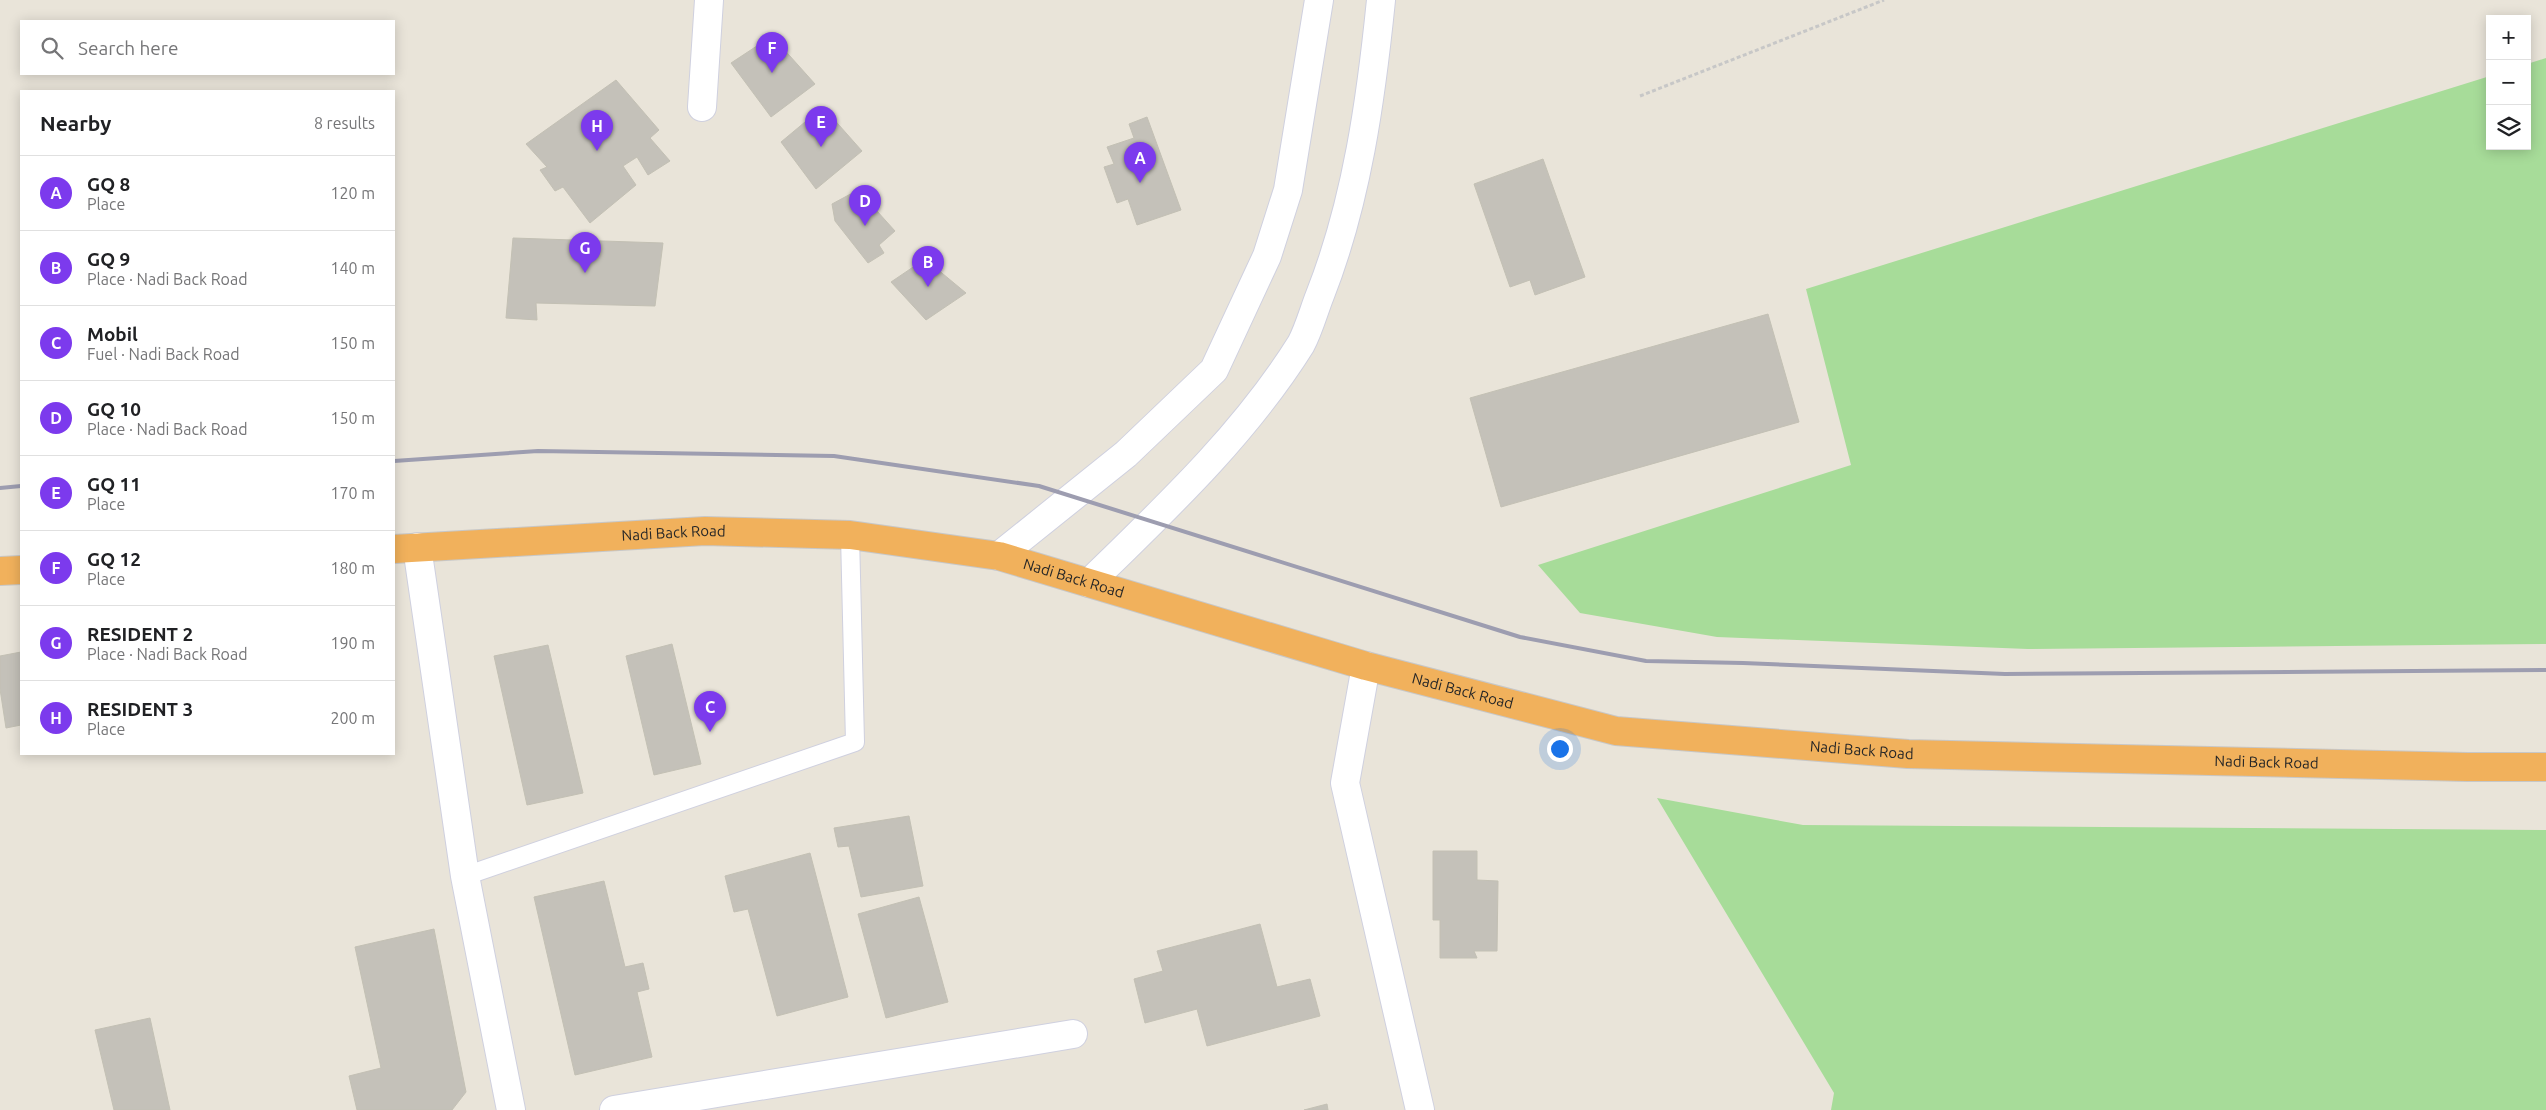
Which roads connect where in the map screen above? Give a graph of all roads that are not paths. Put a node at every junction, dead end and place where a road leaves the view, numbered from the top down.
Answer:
1 (709, 0) edge
2 (1319, 0) edge
3 (1381, 0) edge
4 (702, 107) dead end
5 (850, 535) junction
6 (405, 548) edge
7 (999, 556) junction
8 (20, 570) edge
9 (0, 571) edge
10 (1088, 583) junction
11 (1366, 666) junction
12 (2546, 766) edge
13 (465, 876) junction
14 (1073, 1034) dead end
15 (512, 1110) edge
16 (614, 1110) edge
17 (1420, 1110) edge

1 - 4 street
2 - 7 street
3 - 10 street
5 - 6 highway, Nadi Back Road
5 - 7 highway, Nadi Back Road
5 - 13 lane
6 - 13 street
7 - 10 highway, Nadi Back Road
8 - 9 highway
10 - 11 highway, Nadi Back Road
11 - 12 highway, Nadi Back Road
11 - 17 street
13 - 15 street
14 - 16 street

